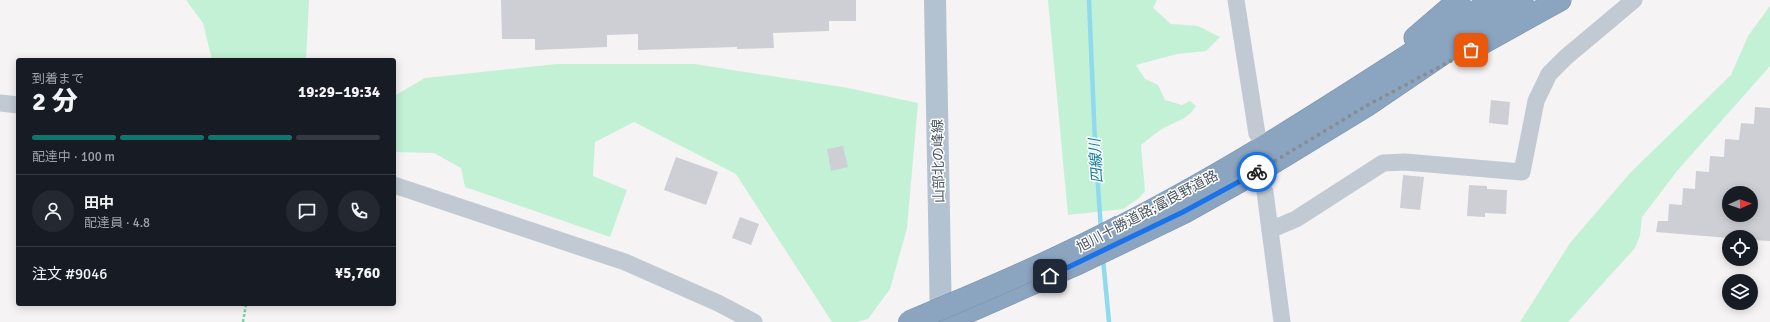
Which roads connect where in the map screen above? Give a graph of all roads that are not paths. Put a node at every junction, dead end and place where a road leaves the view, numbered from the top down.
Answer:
1 (935, 0) edge
2 (1236, 0) edge
3 (1458, 0) edge
4 (1494, 0) edge
5 (1522, 0) edge
6 (1560, 0) edge
7 (1634, 0) edge
8 (1361, 97) junction
9 (0, 103) edge
10 (16, 105) edge
11 (1257, 134) dead end
12 (396, 186) edge
13 (1266, 192) dead end
14 (1270, 230) junction
15 (1122, 234) junction
16 (754, 322) edge
17 (910, 322) edge
18 (941, 322) edge
19 (944, 322) edge
20 (1282, 322) edge

1 - 18 main road, 山部北の峰線
2 - 11 street
3 - 8 highway
4 - 8 highway, 旭川十勝道路;富良野道路
5 - 8 highway, 旭川十勝道路;富良野道路
6 - 8 highway
7 - 14 street
8 - 15 highway, 旭川十勝道路;富良野道路
9 - 10 street
12 - 16 street
13 - 14 street
14 - 20 street
15 - 17 highway, 旭川十勝道路;富良野道路, bridge
15 - 19 highway, 旭川十勝道路;富良野道路

